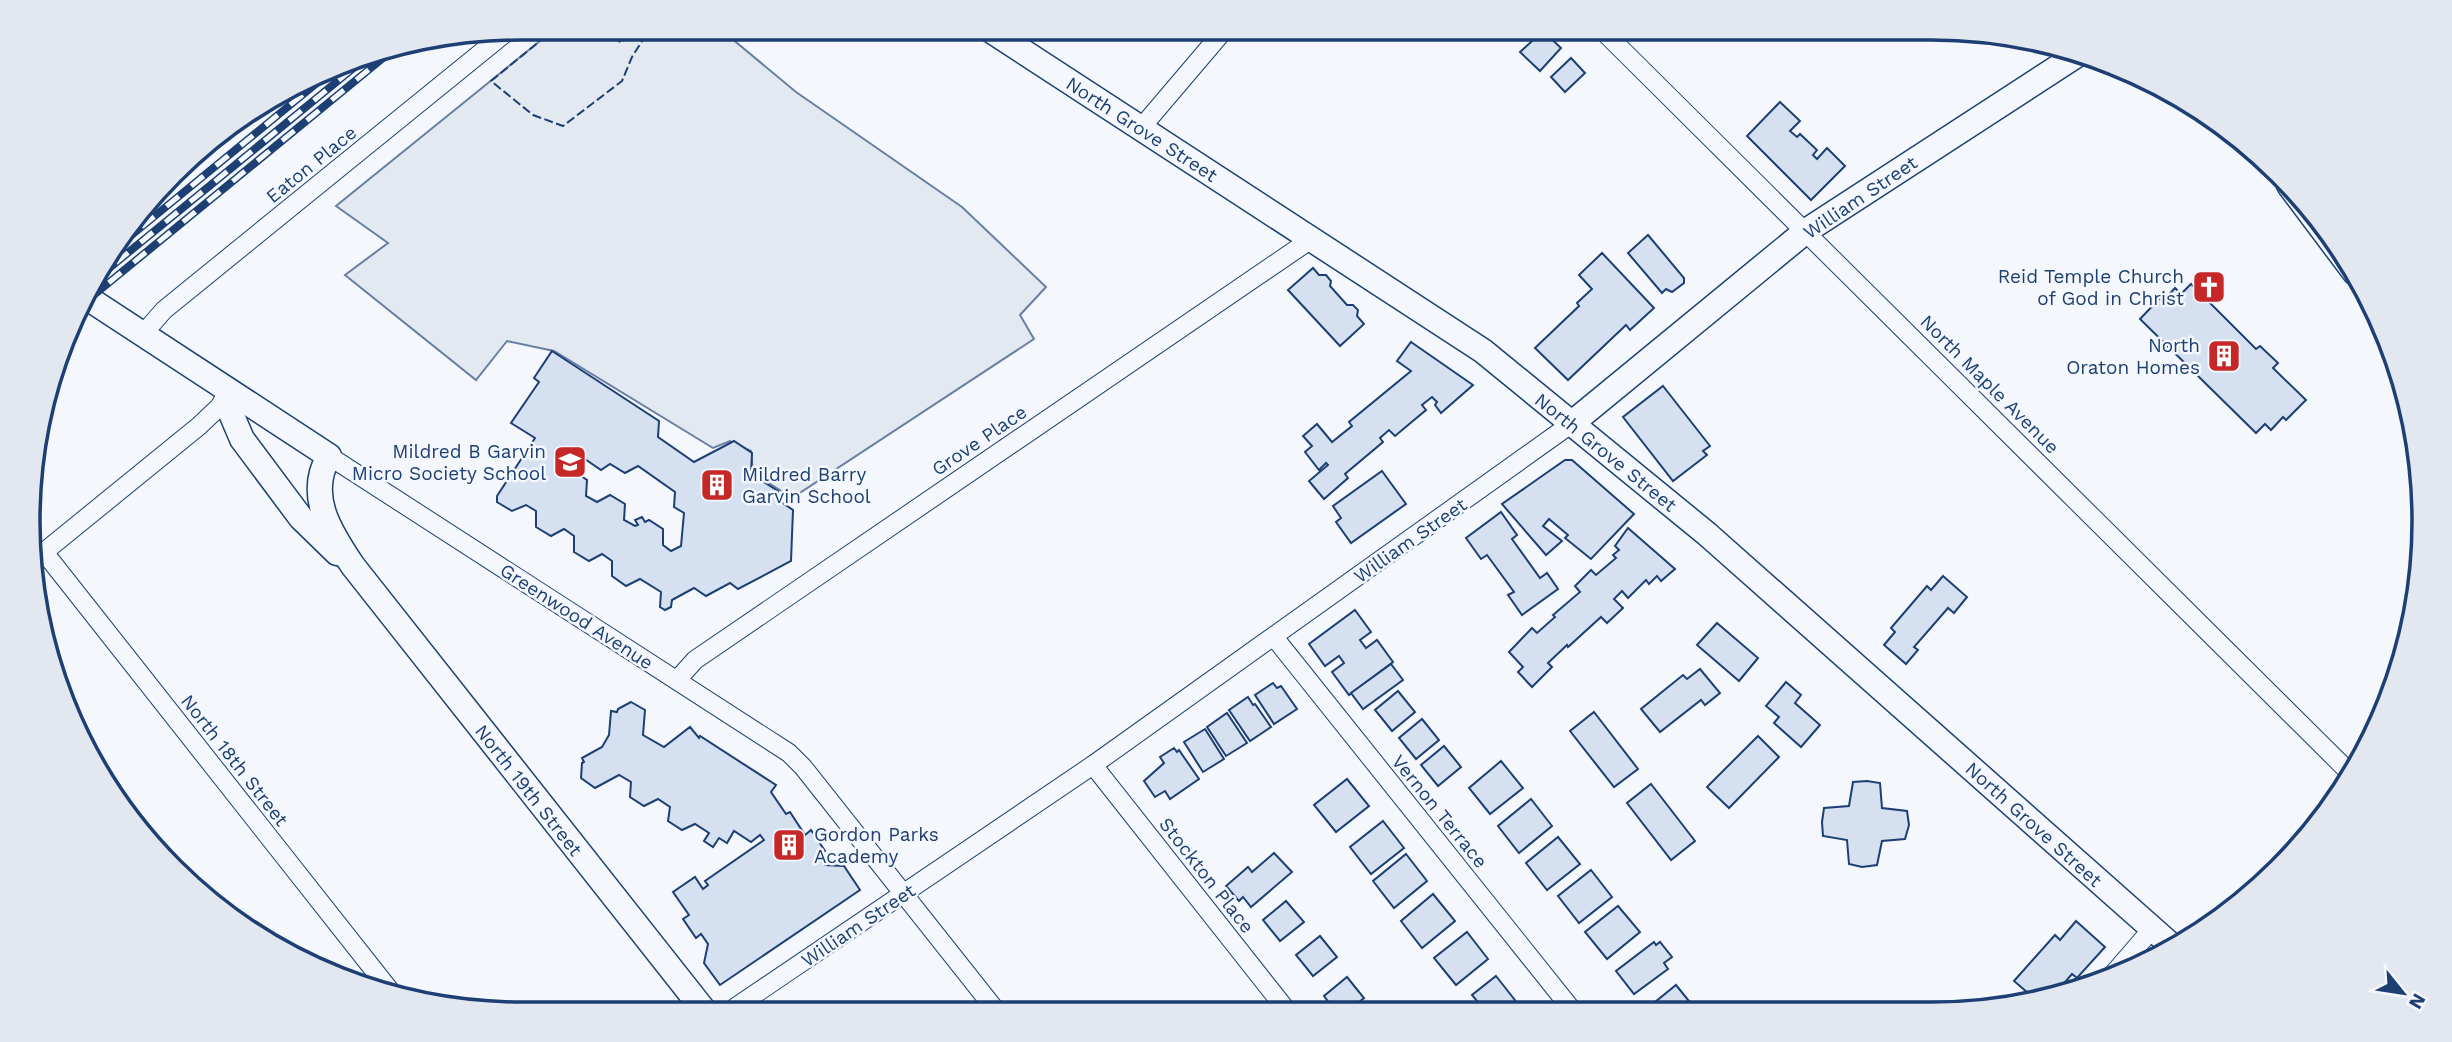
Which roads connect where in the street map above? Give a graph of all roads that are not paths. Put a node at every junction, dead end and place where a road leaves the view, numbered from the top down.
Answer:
1 (1005, 40) edge
2 (1213, 40) edge
3 (1612, 40) edge
4 (496, 41) edge
5 (2068, 61) edge
6 (1141, 128) junction
7 (1807, 231) junction
8 (1310, 240) junction
9 (93, 302) edge
10 (143, 334) junction
11 (229, 391) junction
12 (1571, 424) junction
13 (329, 456) junction
14 (41, 554) edge
15 (42, 562) edge
16 (353, 566) junction
17 (1274, 637) junction
18 (677, 680) junction
19 (1093, 765) junction
20 (2344, 767) edge
21 (904, 894) junction
22 (2152, 929) junction
23 (2165, 940) edge
24 (2124, 961) edge
25 (383, 981) edge
26 (697, 1002) edge
27 (743, 1002) edge
28 (989, 1002) edge
29 (1280, 1002) edge
30 (1566, 1002) edge

1 - 6 street, North Grove Street
2 - 6 street
3 - 7 street, North Maple Avenue
4 - 10 street, Eaton Place
5 - 7 street, William Street
6 - 8 street, North Grove Street
7 - 12 street, William Street
7 - 20 street, North Maple Avenue
8 - 12 street, North Grove Street
8 - 18 street, Grove Place
9 - 10 street, Greenwood Avenue
10 - 11 street, Greenwood Avenue
11 - 13 street, Greenwood Avenue
11 - 14 street
11 - 16 street, North 19th Street
12 - 17 street, William Street
12 - 22 street, North Grove Street
13 - 16 street, North 19th Street
13 - 18 street, Greenwood Avenue
15 - 25 street, North 18th Street
16 - 26 street, North 19th Street
17 - 19 street, William Street
17 - 30 street, Vernon Terrace
18 - 21 street, Greenwood Avenue
19 - 21 street, William Street
19 - 29 street, Stockton Place
21 - 27 street, William Street
21 - 28 street, Greenwood Avenue
22 - 23 street, North Grove Street
22 - 24 street

